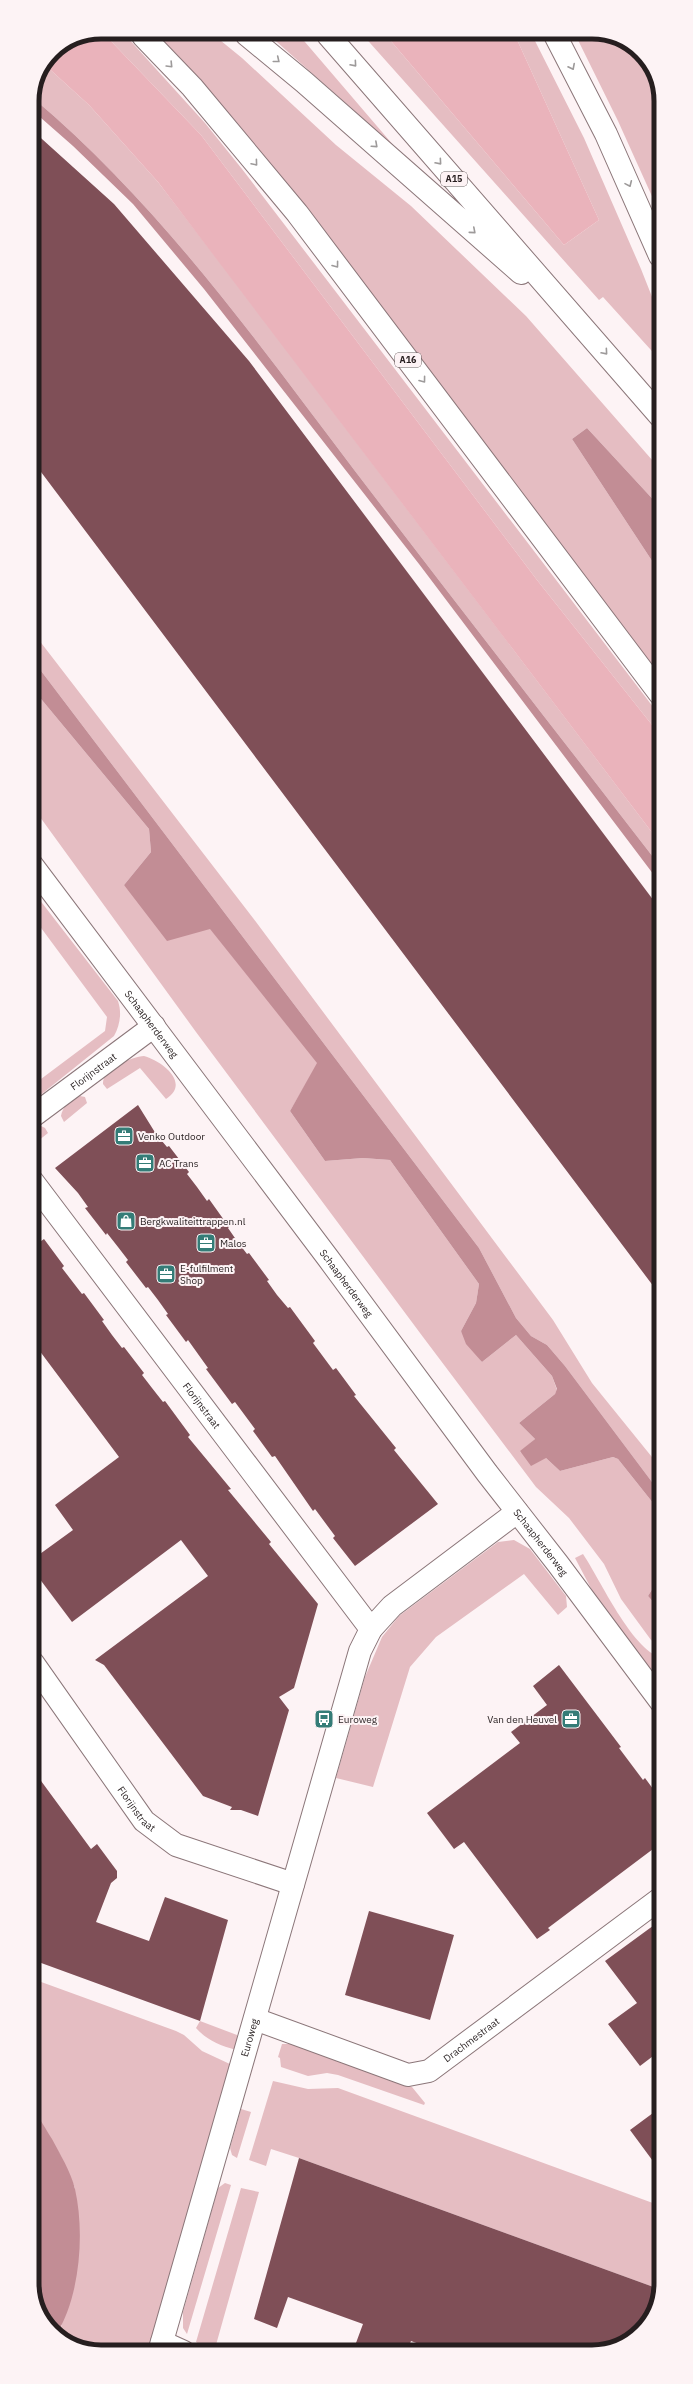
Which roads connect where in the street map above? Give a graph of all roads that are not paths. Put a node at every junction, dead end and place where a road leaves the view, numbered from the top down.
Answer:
1 (146, 39) edge
2 (251, 39) edge
3 (332, 39) edge
4 (557, 39) edge
5 (654, 242) edge
6 (580, 322) junction
7 (654, 409) edge
8 (654, 686) edge
9 (39, 874) edge
10 (154, 1026) junction
11 (39, 1112) edge
12 (39, 1190) edge
13 (517, 1512) junction
14 (371, 1629) junction
15 (39, 1672) edge
16 (654, 1693) edge
17 (293, 1884) junction
18 (654, 1903) edge
19 (255, 2019) junction
20 (161, 2345) edge

1 -> 8 main road, A16
2 -> 6 main road
3 -> 6 main road, A15
4 -> 5 main road
6 -> 7 main road, A15
9 - 10 main road, Schaapherderweg
10 - 11 main road, Florijnstraat
10 - 13 main road, Schaapherderweg
12 - 14 main road, Florijnstraat
13 - 14 main road, Euroweg
13 - 16 main road, Schaapherderweg
14 - 17 main road, Euroweg
15 - 17 main road, Florijnstraat
17 - 19 main road, Euroweg
18 - 19 main road, Drachmestraat
19 - 20 main road, Euroweg

